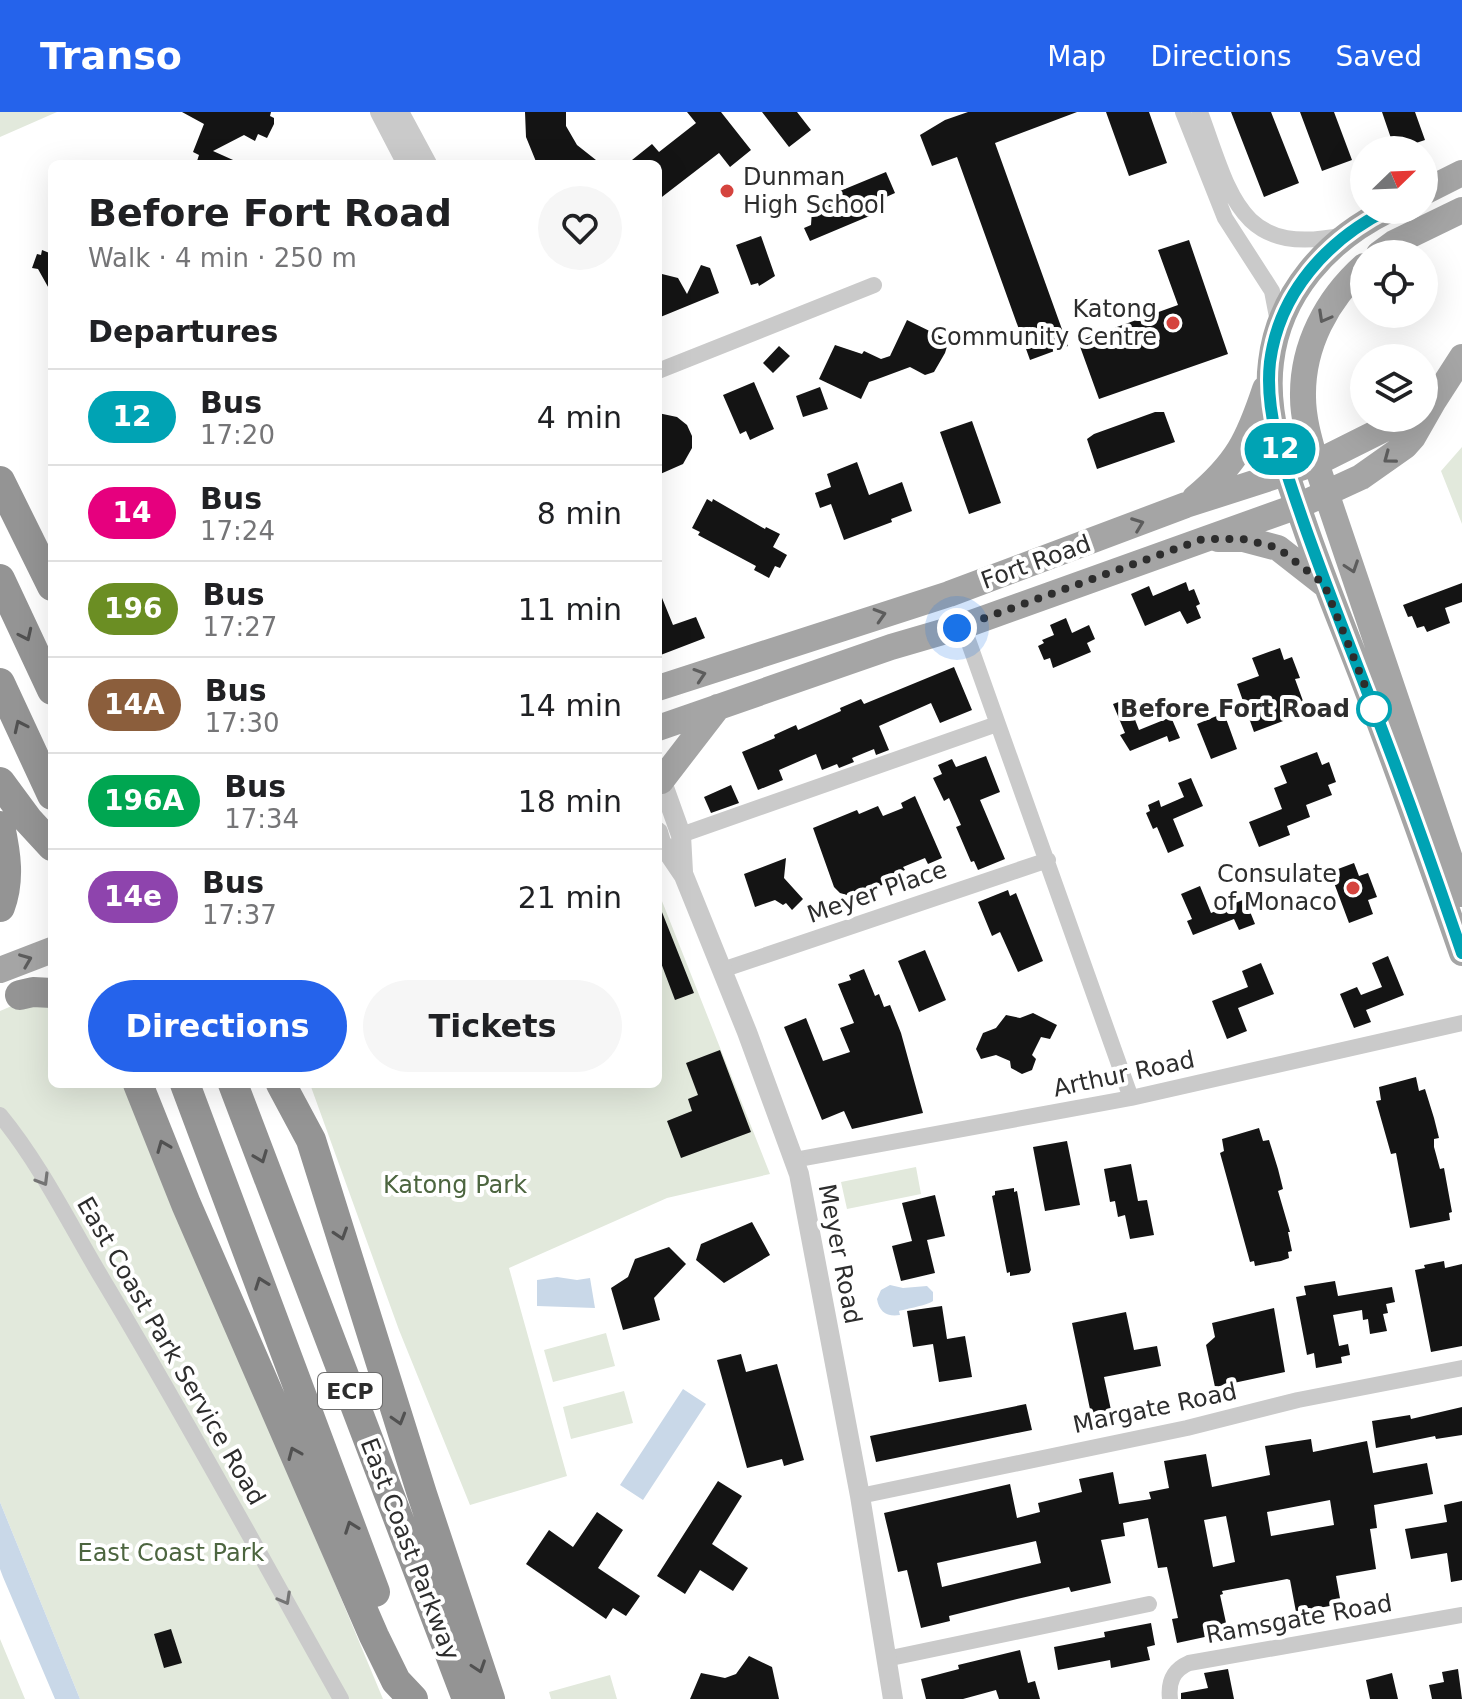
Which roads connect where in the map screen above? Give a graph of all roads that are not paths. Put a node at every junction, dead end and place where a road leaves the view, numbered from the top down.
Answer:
1 (380, 112) edge
2 (399, 112) edge
3 (1183, 112) edge
4 (1200, 112) edge
5 (405, 160) edge
6 (425, 160) edge
7 (1462, 173) edge
8 (1438, 185) edge
9 (1462, 210) edge
10 (1365, 224) edge
11 (1348, 234) junction
12 (1400, 240) edge
13 (1350, 280) edge
14 (874, 285) dead end
15 (1279, 328) junction
16 (1462, 357) edge
17 (662, 369) edge
18 (1269, 376) junction
19 (1438, 390) edge
20 (1381, 432) edge
21 (1415, 432) edge
22 (1316, 463) junction
23 (1287, 474) junction
24 (0, 481) edge
25 (1326, 494) junction
26 (1186, 505) junction
27 (1298, 506) junction
28 (1203, 539) junction
29 (48, 578) edge
30 (0, 579) edge
31 (1324, 584) junction
32 (963, 626) junction
33 (48, 681) edge
34 (0, 683) edge
35 (662, 687) edge
36 (718, 707) junction
37 (997, 724) junction
38 (662, 727) edge
39 (662, 774) edge
40 (0, 782) edge
41 (46, 782) edge
42 (662, 782) edge
43 (0, 826) edge
44 (681, 835) junction
45 (48, 842) edge
46 (662, 843) edge
47 (1048, 860) junction
48 (684, 876) junction
49 (1462, 894) edge
50 (0, 907) edge
51 (48, 952) edge
52 (1462, 953) edge
53 (0, 970) edge
54 (722, 970) junction
55 (48, 984) edge
56 (48, 993) edge
57 (10, 999) edge
58 (1462, 1023) edge
59 (140, 1088) edge
60 (186, 1088) edge
61 (235, 1088) edge
62 (283, 1088) edge
63 (293, 1088) edge
64 (1131, 1098) junction
65 (0, 1115) edge
66 (311, 1140) junction
67 (794, 1160) junction
68 (1462, 1368) edge
69 (860, 1496) junction
70 (1149, 1604) dead end
71 (1462, 1615) edge
72 (886, 1659) junction
73 (341, 1699) edge
74 (413, 1699) edge
75 (467, 1699) edge
76 (490, 1699) edge
77 (893, 1699) edge
78 (1170, 1699) edge

1 - 5 street
2 - 6 street
3 - 15 street
4 - 11 street
7 - 8 main road
9 - 12 main road
10 - 11 main road
11 - 15 main road
13 -> 22 main road
14 - 17 street
15 - 18 main road
16 - 19 main road, Fort Road
18 - 23 main road
18 - 26 main road
20 - 22 main road, Fort Road
21 -> 25 main road, Fort Road
22 - 23 main road, Fort Road
22 - 25 main road
23 - 26 main road, Fort Road
23 - 27 main road
24 - 29 highway
25 - 27 main road, Fort Road
25 -> 49 main road
35 -> 26 main road, Fort Road
27 - 28 main road, Fort Road
27 - 31 main road
28 - 31 main road
28 - 32 main road, Fort Road
30 -> 33 highway
31 - 52 main road
32 - 36 main road, Fort Road
32 - 37 street
41 -> 34 highway
36 - 38 main road, Fort Road
36 - 39 main road
37 - 44 street
37 - 47 street
40 - 45 highway
42 - 44 street, Meyer Road
43 - 50 highway
44 - 48 street, Meyer Road
46 - 48 street, Meyer Road
47 - 54 street, Meyer Place
47 - 64 street
48 - 54 street, Meyer Road
53 -> 51 main road
54 - 67 street, Meyer Road
55 - 57 main road
56 - 57 highway
58 - 64 street, Arthur Road
74 -> 59 highway
74 -> 60 highway, East Coast Parkway / ECP
61 -> 75 highway, East Coast Parkway / ECP
62 - 66 highway
63 - 66 highway
64 - 67 street, Arthur Road
65 -> 73 street, East Coast Park Service Road
66 -> 76 highway
67 - 69 street, Meyer Road
68 - 69 street, Margate Road
69 - 72 street, Meyer Road
70 - 72 street
71 - 78 street, Ramsgate Road
72 - 77 street, Meyer Road

